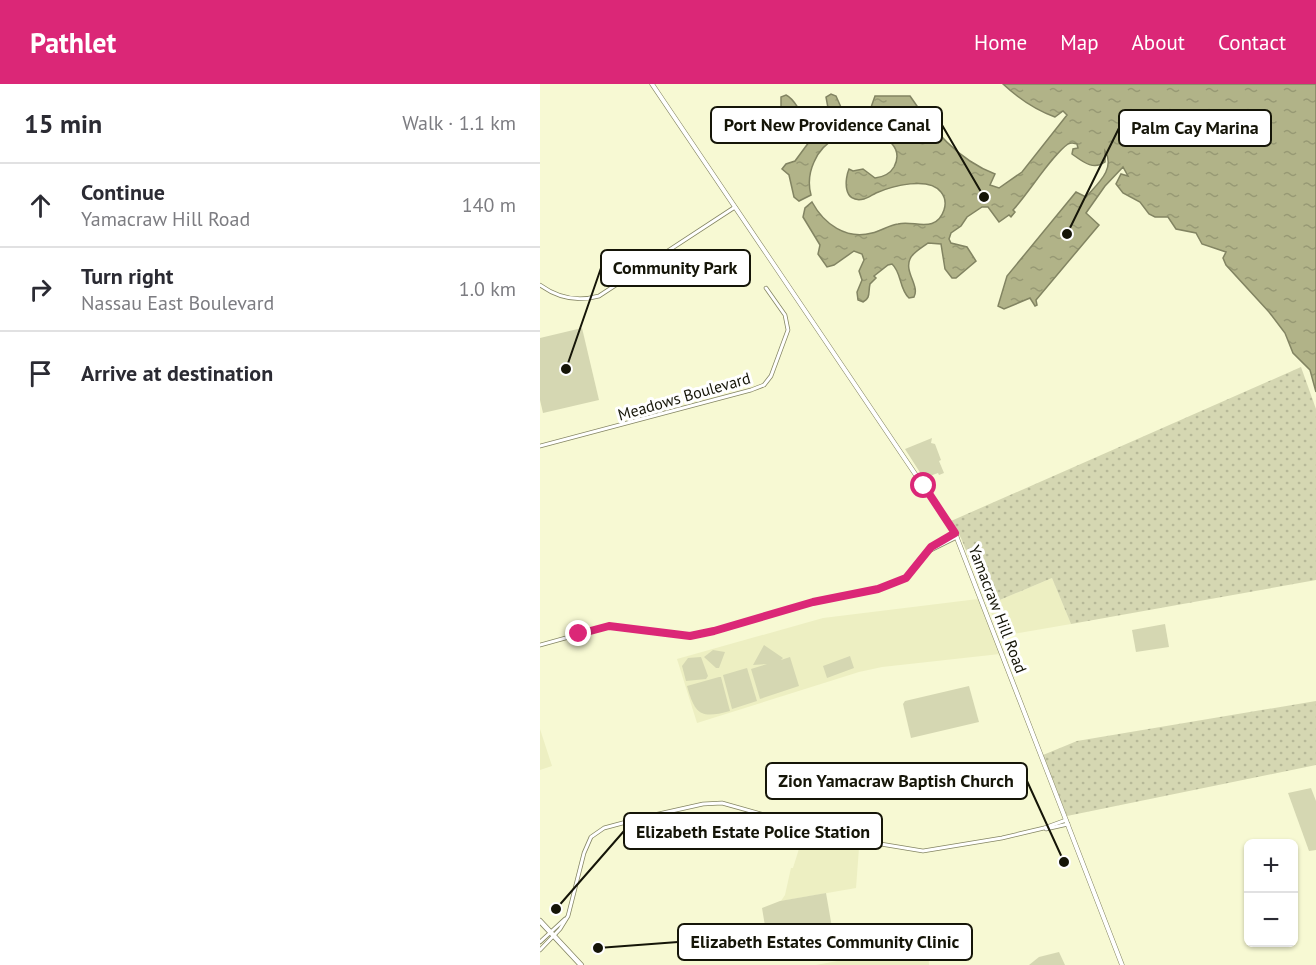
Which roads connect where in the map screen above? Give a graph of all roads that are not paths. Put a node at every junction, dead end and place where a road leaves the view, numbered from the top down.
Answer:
1 (652, 84) edge
2 (735, 207) junction
3 (540, 285) edge
4 (766, 288) dead end
5 (540, 446) edge
6 (956, 535) junction
7 (540, 645) edge
8 (1067, 822) junction
9 (540, 921) edge
10 (552, 934) junction
11 (540, 942) edge
12 (540, 950) edge
13 (581, 965) edge
14 (1122, 965) edge

1 - 2 main road, Yamacraw Hill Road
2 - 3 street
2 - 6 main road, Yamacraw Hill Road
4 - 5 street, Meadows Boulevard
6 - 7 street
6 - 8 main road, Yamacraw Hill Road
8 - 10 street
8 - 14 main road, Yamacraw Hill Road
9 - 10 highway
10 - 11 street
10 - 12 street
10 - 13 highway

